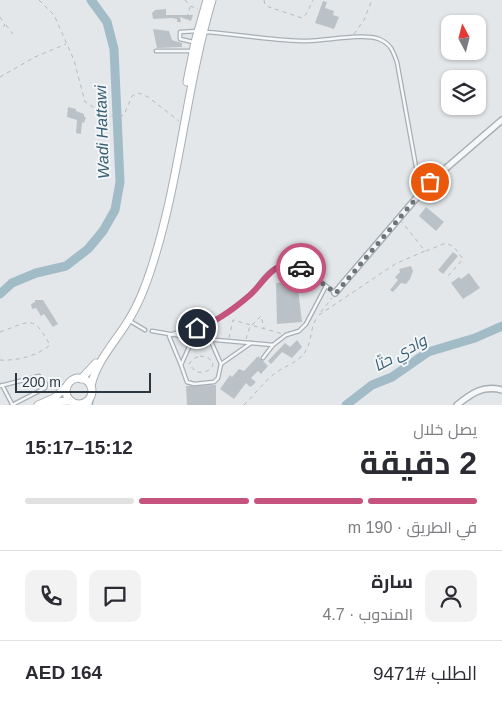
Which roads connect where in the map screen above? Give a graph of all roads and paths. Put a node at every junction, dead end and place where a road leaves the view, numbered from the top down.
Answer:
1 (39, 0) edge
2 (185, 0) edge
3 (207, 0) edge
4 (212, 0) edge
5 (264, 0) edge
6 (313, 0) edge
7 (372, 0) edge
8 (190, 6) junction
9 (203, 10) junction
10 (0, 16) edge
11 (187, 18) dead end
12 (5, 24) junction
13 (0, 28) edge
14 (201, 31) junction
15 (13, 34) dead end
16 (351, 39) junction
17 (195, 42) junction
18 (67, 44) junction
19 (156, 51) dead end
20 (193, 51) junction
21 (0, 77) edge
22 (502, 120) edge
23 (180, 121) junction
24 (426, 188) junction
25 (400, 220) junction
26 (425, 251) junction
27 (448, 276) dead end
28 (326, 286) junction
29 (336, 293) junction
30 (319, 315) junction
31 (129, 320) junction
32 (251, 325) junction
33 (264, 328) junction
34 (145, 330) dead end
35 (0, 332) edge
36 (152, 332) dead end
37 (286, 334) junction
38 (169, 336) junction
39 (193, 338) junction
40 (210, 339) junction
41 (228, 340) junction
42 (246, 342) junction
43 (252, 343) junction
44 (273, 345) junction
45 (263, 358) dead end
46 (0, 360) edge
47 (221, 364) junction
48 (181, 365) junction
49 (201, 372) junction
50 (81, 379) junction
51 (202, 384) junction
52 (1, 386) edge
53 (68, 386) junction
54 (91, 386) junction
55 (502, 390) edge
56 (89, 402) edge
57 (75, 403) edge
58 (41, 404) edge
59 (12, 405) edge
60 (244, 405) edge
61 (457, 405) edge

1 - 18 path
2 - 8 path
3 - 9 main road
4 - 14 main road
5 - 6 path
7 - 16 path
8 - 9 path
8 - 11 path
9 - 14 main road
10 - 12 path
12 - 13 path
12 - 15 path
14 - 16 lane
14 - 17 main road
14 - 17 lane
14 - 31 main road
16 - 24 lane
17 - 20 main road
18 - 21 path
18 - 23 path
19 - 20 lane
20 - 23 main road
22 - 24 street
23 - 50 main road
24 - 25 street
25 - 26 path
25 - 29 street
26 - 27 path
26 - 30 path
28 - 29 lane
28 - 37 lane
28 - 38 lane
29 - 30 path
30 - 60 path
31 - 34 lane
31 - 54 main road
32 - 33 path
32 - 33 path
32 - 41 path
32 - 42 path
33 - 37 path
35 - 46 path
36 - 38 lane
37 - 44 lane
38 - 39 lane
38 - 48 lane
39 - 40 lane
39 - 48 lane
40 - 41 lane
40 - 47 lane
41 - 42 lane
42 - 43 lane
43 - 44 lane
43 - 47 lane
44 - 45 lane
47 - 51 lane
48 - 51 lane
49 - 49 path
49 - 51 path
50 - 53 main road
50 - 54 main road
52 - 59 lane
52 - 59 lane
53 - 57 main road
53 - 58 main road
54 - 56 main road
55 - 61 street
56 - 57 main road
57 - 58 main road

